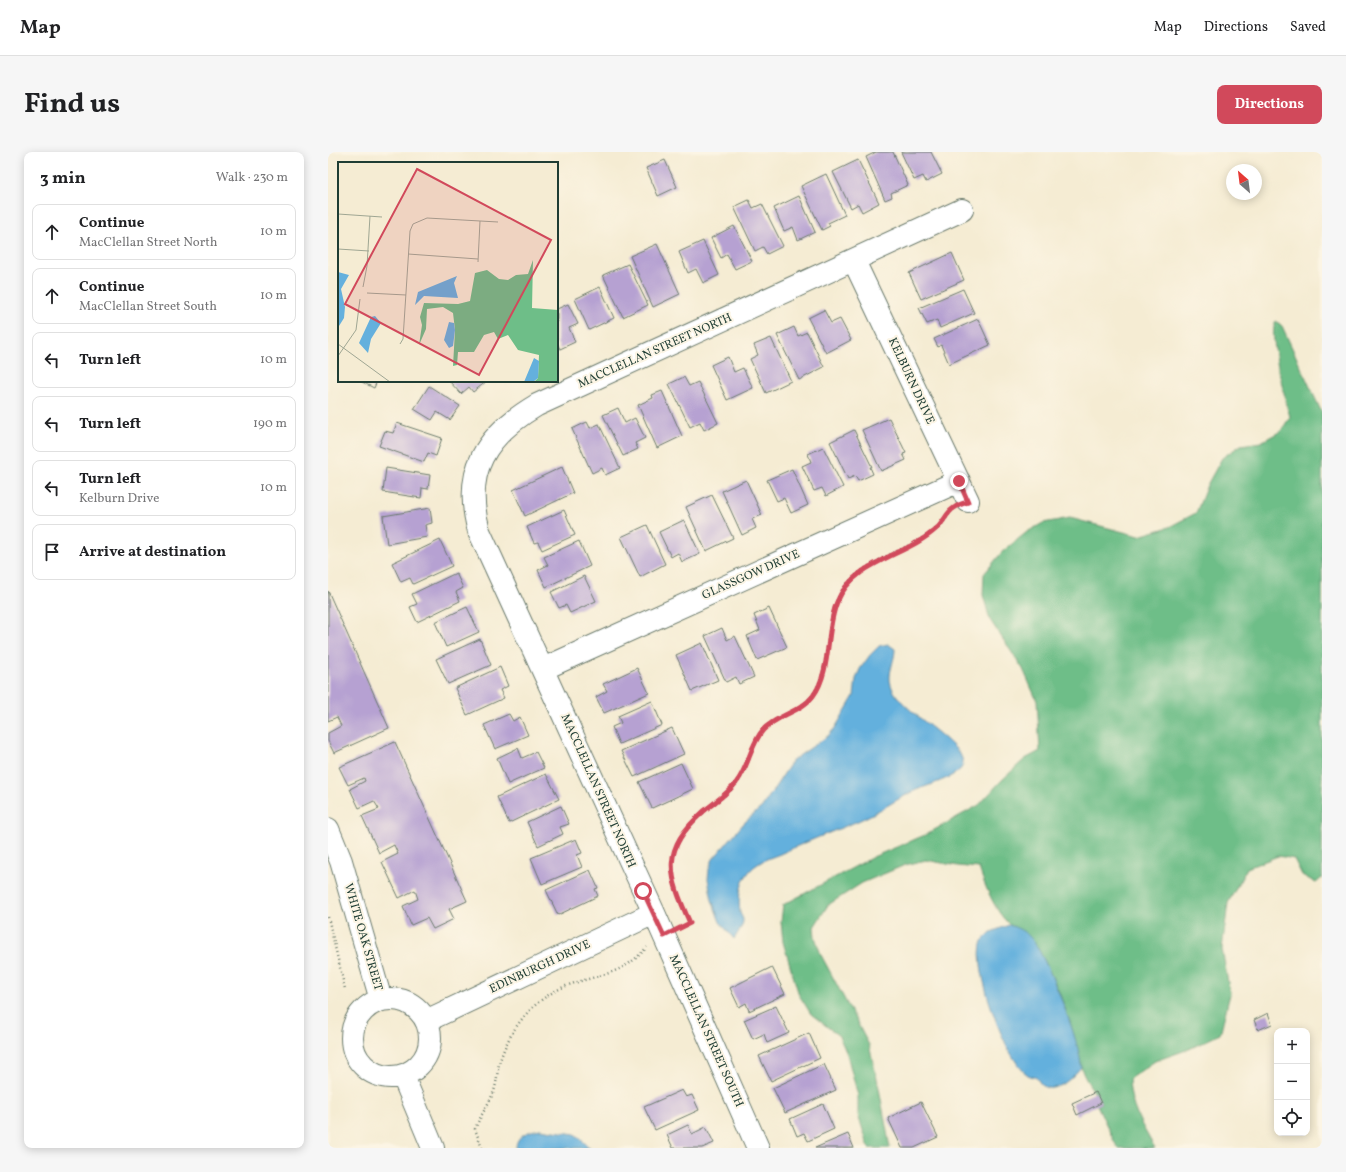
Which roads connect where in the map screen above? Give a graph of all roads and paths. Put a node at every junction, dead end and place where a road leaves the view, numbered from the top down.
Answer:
1 (962, 210) dead end
2 (854, 261) junction
3 (959, 481) junction
4 (968, 502) joint
5 (543, 669) junction
6 (328, 829) edge
7 (654, 913) junction
8 (328, 917) edge
9 (664, 936) junction
10 (345, 989) dead end
11 (381, 1000) junction
12 (426, 1021) junction
13 (403, 1076) junction
14 (433, 1148) edge
15 (482, 1148) edge
16 (758, 1148) edge

1 - 2 street
2 - 3 street, KELBURN DRIVE
2 - 5 street, MACCLELLAN STREET NORTH
3 - 4 street, KELBURN DRIVE
3 - 5 street, GLASSGOW DRIVE
4 - 9 path
5 - 7 street, MACCLELLAN STREET NORTH
6 - 11 street, WHITE OAK STREET
7 - 9 street, MACCLELLAN STREET SOUTH
7 - 12 street, EDINBURGH DRIVE
8 - 10 path
9 - 15 path
9 - 16 street, MACCLELLAN STREET SOUTH
11 - 12 street
11 - 13 street
12 - 13 street
13 - 14 street

